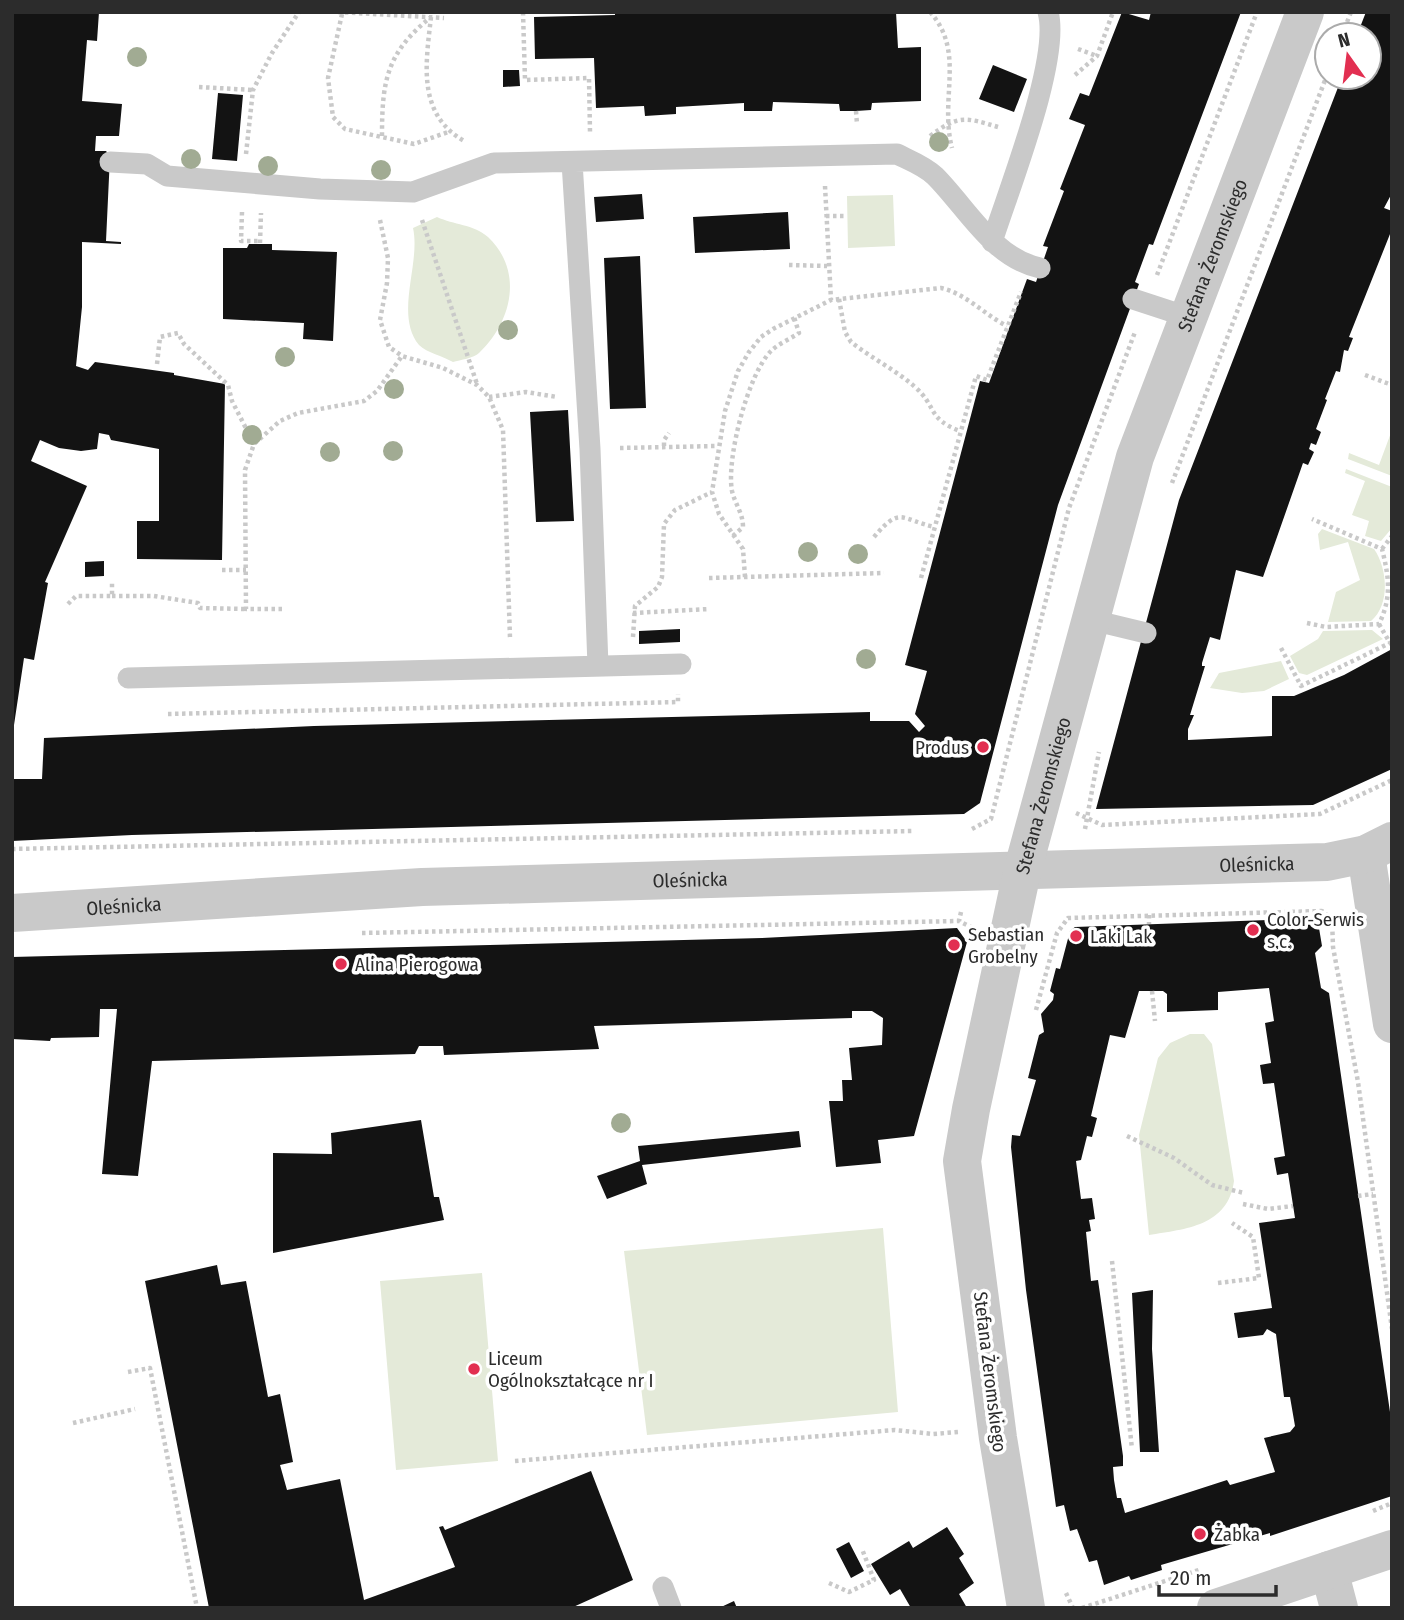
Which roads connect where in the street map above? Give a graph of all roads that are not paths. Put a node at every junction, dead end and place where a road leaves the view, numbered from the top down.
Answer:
1 (1048, 12) edge
2 (1305, 12) edge
3 (110, 162) dead end
4 (572, 162) junction
5 (992, 242) junction
6 (1035, 267) road end
7 (1133, 299) dead end
8 (1188, 317) junction
9 (1092, 620) junction
10 (1146, 633) dead end
11 (679, 665) road end
12 (598, 666) junction
13 (128, 678) dead end
14 (1379, 847) edge
15 (1022, 872) junction
16 (12, 914) edge
17 (1392, 1024) edge
18 (1392, 1549) edge
19 (1329, 1570) junction
20 (663, 1587) dead end
21 (671, 1608) edge
22 (1026, 1608) edge
23 (1216, 1608) edge
24 (1339, 1608) edge

1 - 5 lane
2 - 8 street, Stefana Żeromskiego
3 - 4 lane
4 - 5 lane
4 - 12 lane
5 - 6 lane
7 - 8 lane
8 - 9 street, Stefana Żeromskiego
9 - 10 lane
9 - 15 street, Stefana Żeromskiego
11 - 12 lane
12 - 13 lane
14 - 15 street, Oleśnicka
14 - 17 street
15 - 16 street, Oleśnicka
15 - 22 street, Stefana Żeromskiego
18 - 19 street
19 - 23 street
19 - 24 street
20 - 21 lane

